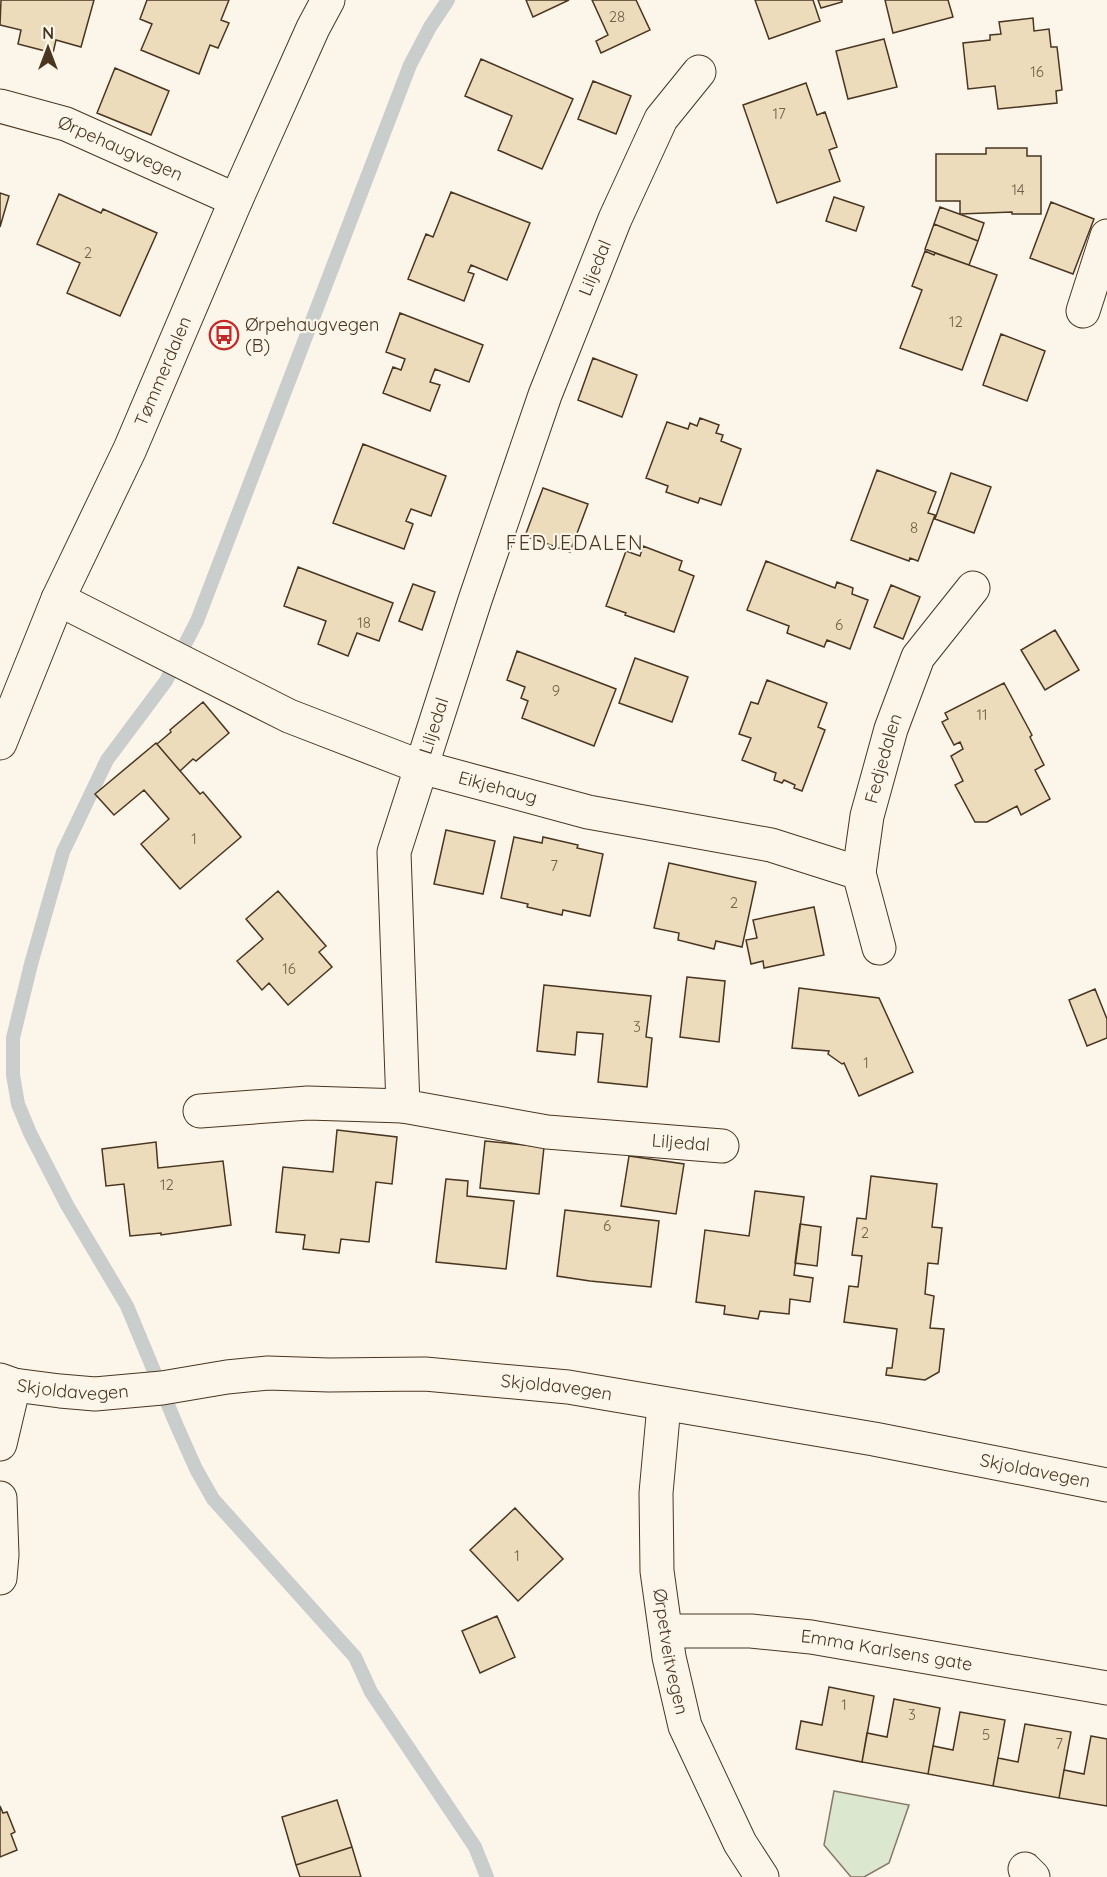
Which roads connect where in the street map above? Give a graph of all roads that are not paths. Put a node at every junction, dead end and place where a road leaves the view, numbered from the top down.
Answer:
1 (328, 0) edge
2 (699, 72) dead end
3 (0, 106) edge
4 (236, 200) junction
5 (1107, 236) edge
6 (1083, 311) dead end
7 (973, 588) dead end
8 (58, 599) junction
9 (0, 743) edge
10 (421, 767) junction
11 (859, 873) junction
12 (879, 948) dead end
13 (403, 1106) junction
14 (200, 1111) dead end
15 (723, 1146) dead end
16 (7, 1383) edge
17 (664, 1405) junction
18 (0, 1444) edge
19 (1107, 1485) edge
20 (0, 1498) edge
21 (0, 1578) edge
22 (666, 1631) junction
23 (1107, 1688) edge
24 (762, 1877) edge

1 - 4 street, Tømmerdalen
2 - 10 street, Liljedal
3 - 4 street, Ørpehaugvegen
4 - 8 street, Tømmerdalen
5 - 6 street
7 - 11 street, Fedjedalen
8 - 9 street, Tømmerdalen
8 - 10 street, Eikjehaug
10 - 11 street, Eikjehaug
10 - 13 street, Liljedal
11 - 12 street, Fedjedalen
13 - 14 street
13 - 15 street, Liljedal
16 - 17 street, Skjoldavegen
16 - 18 street
17 - 19 street, Skjoldavegen
17 - 22 street, Ørpetveitvegen
20 - 21 street
22 - 23 street, Emma Karlsens gate
22 - 24 street, Ørpetveitvegen

